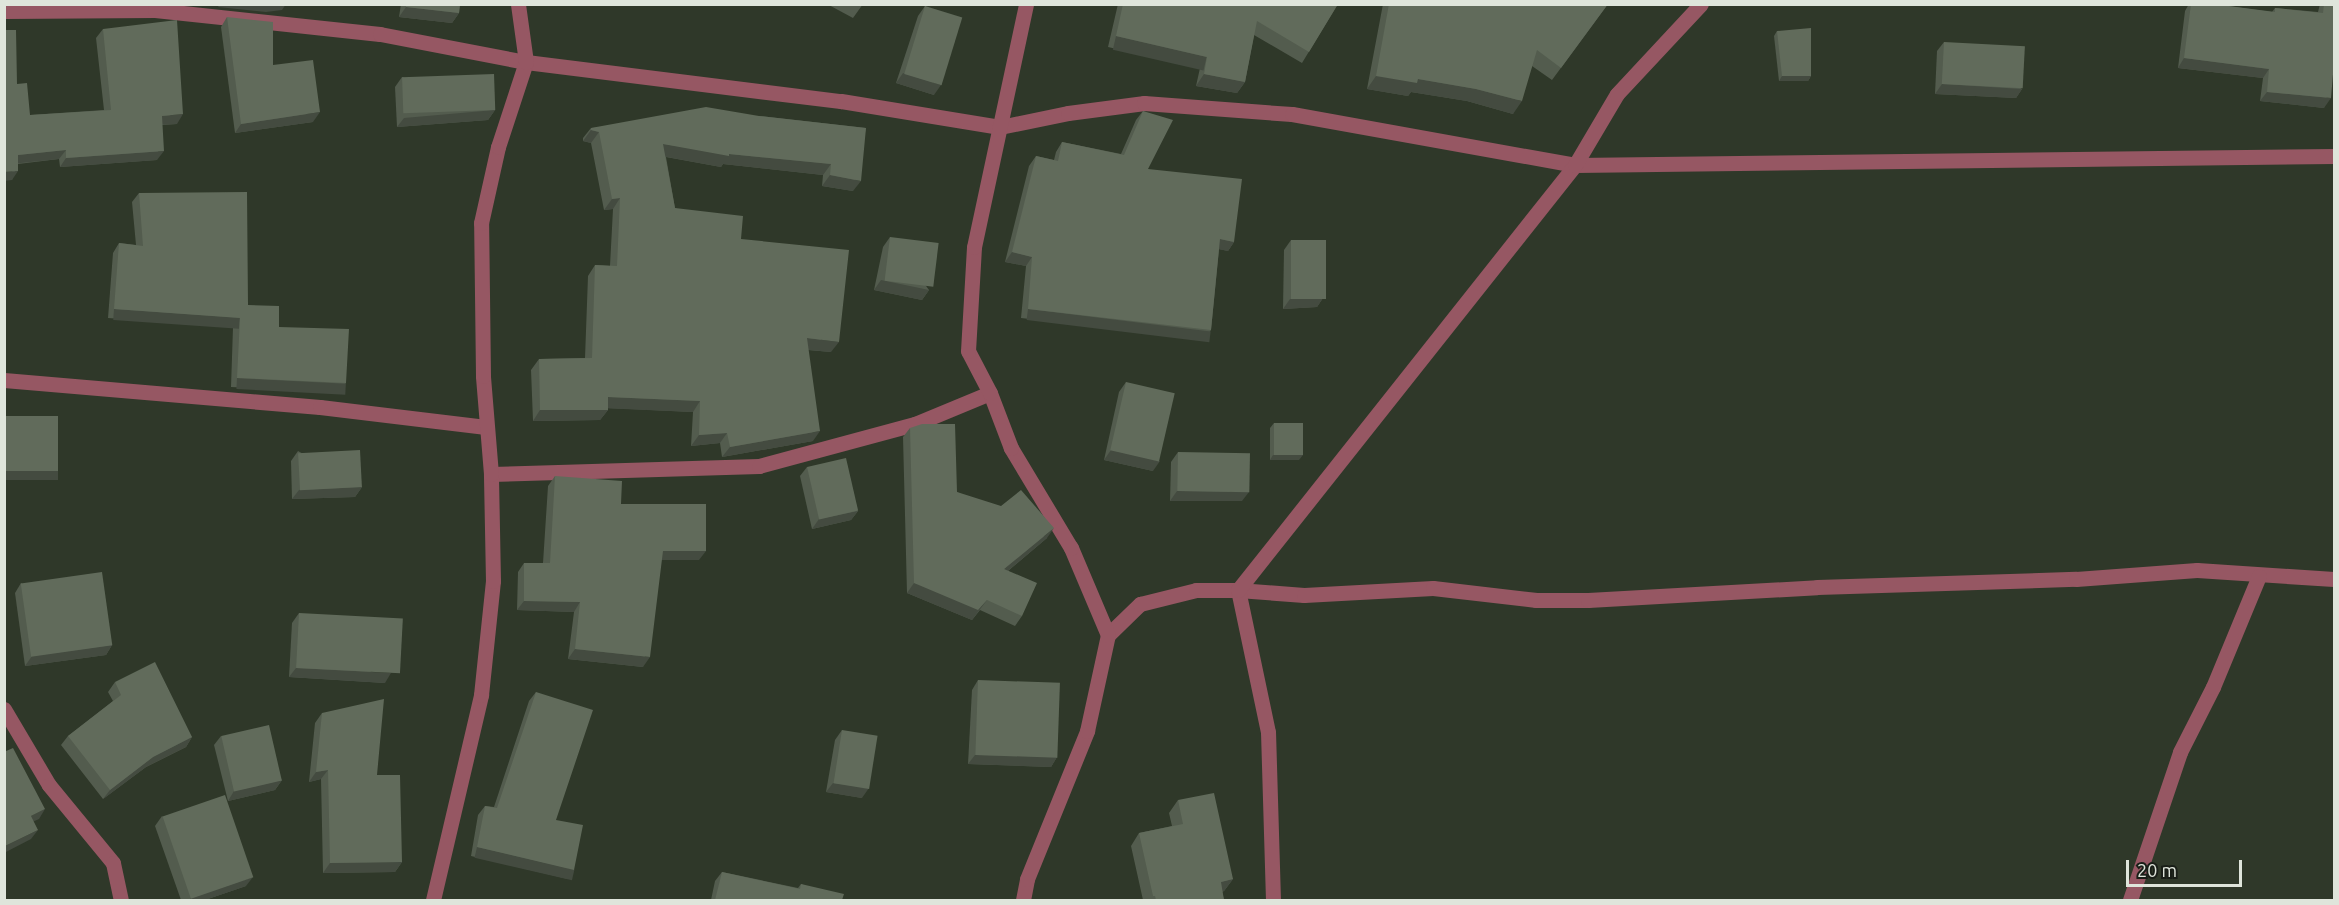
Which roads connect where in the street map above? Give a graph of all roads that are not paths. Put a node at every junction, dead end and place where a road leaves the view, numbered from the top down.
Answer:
1 (518, 4) edge
2 (1026, 4) edge
3 (1701, 4) edge
4 (4, 11) edge
5 (526, 62) junction
6 (1000, 128) junction
7 (2334, 156) edge
8 (1575, 165) junction
9 (4, 380) edge
10 (990, 393) junction
11 (486, 427) junction
12 (491, 474) junction
13 (2259, 576) junction
14 (2334, 579) edge
15 (1238, 590) junction
16 (1108, 635) junction
17 (4, 709) edge
18 (121, 900) edge
19 (433, 900) edge
20 (1023, 900) edge
21 (1273, 900) edge
22 (2130, 900) edge

1 - 5 street
2 - 6 street
3 - 8 street
4 - 5 street
5 - 6 street
5 - 11 street
6 - 8 street
6 - 10 street
7 - 8 street
8 - 15 street
9 - 11 street
10 - 12 street
10 - 16 street
11 - 12 street
12 - 19 street
13 - 14 street
13 - 15 street
13 - 22 street
15 - 16 street
15 - 21 street
16 - 20 street
17 - 18 street

